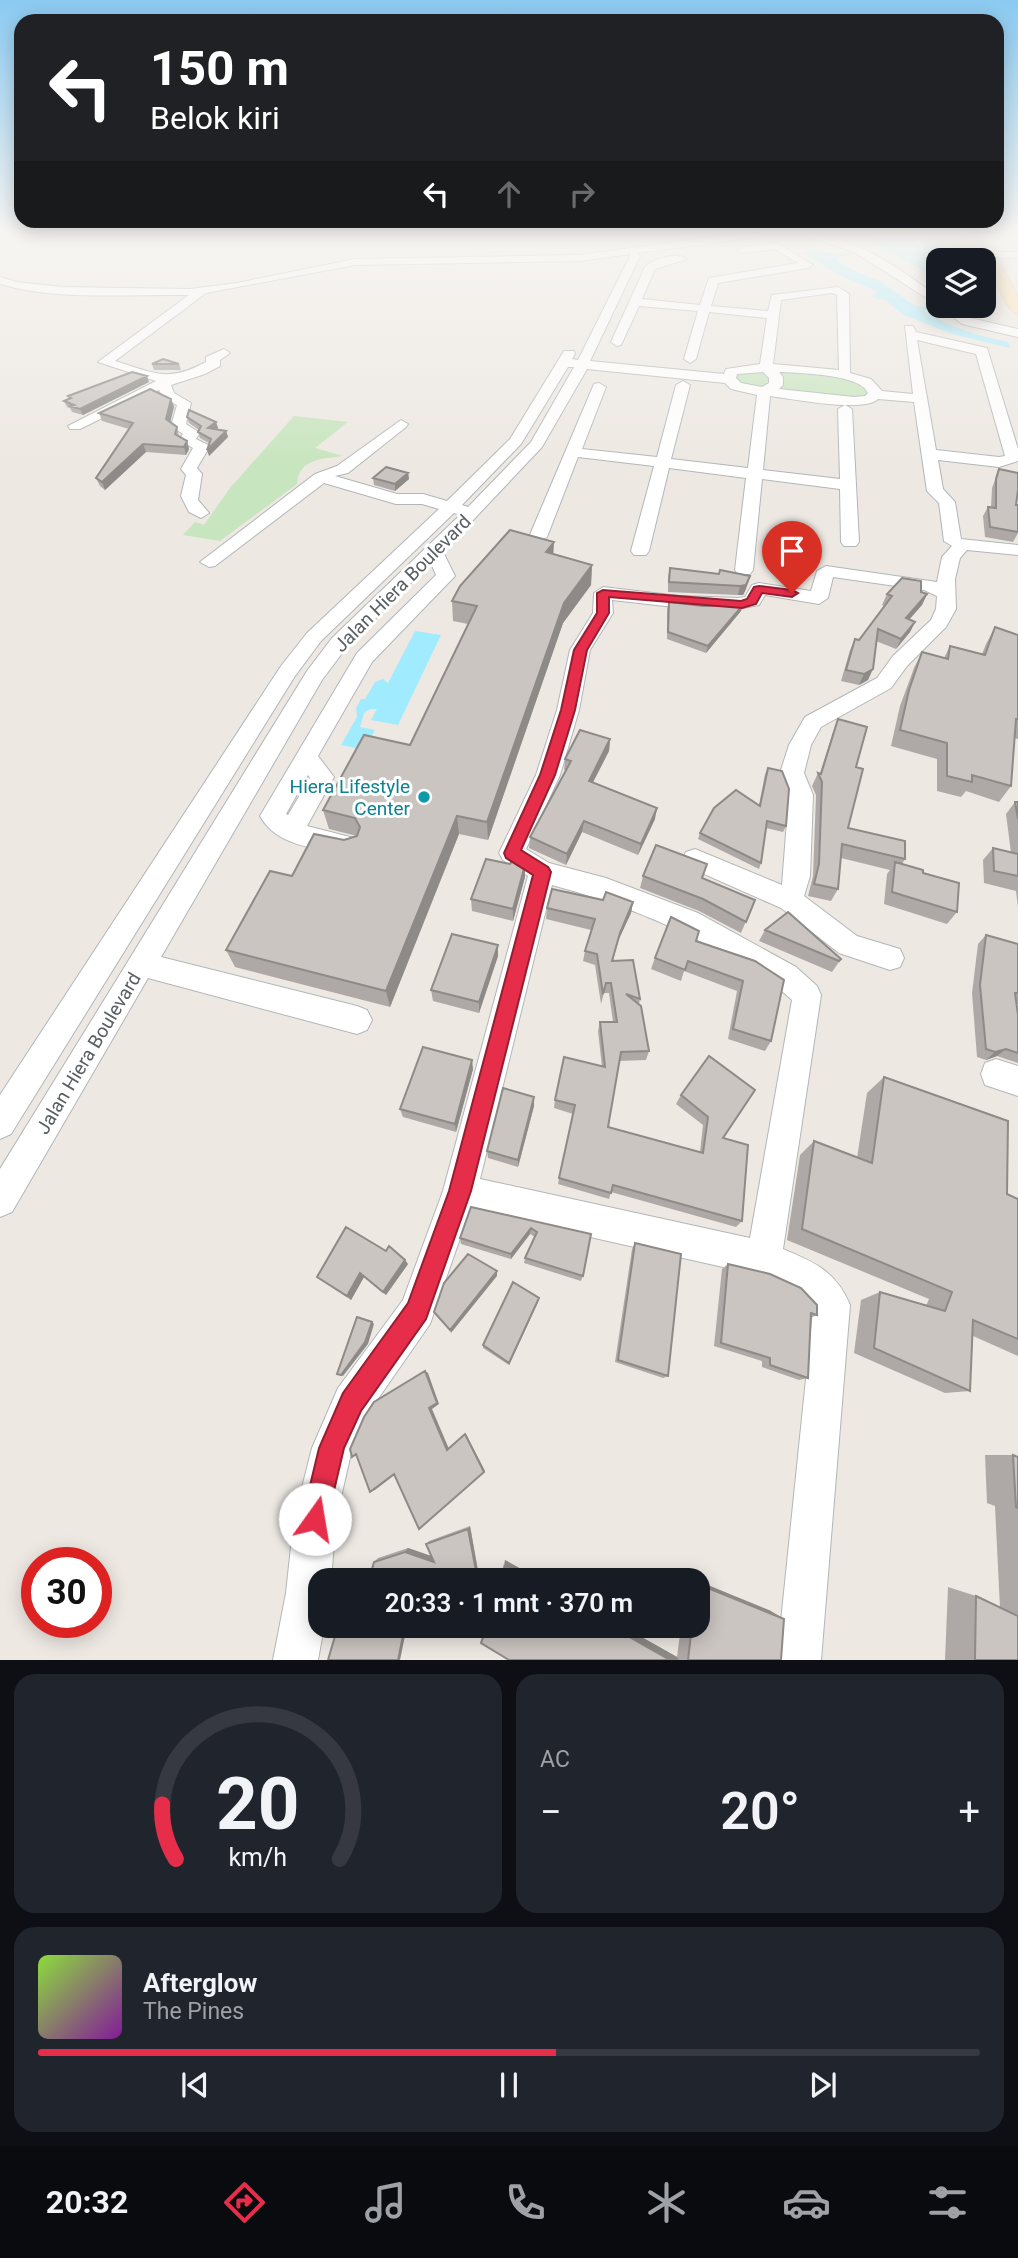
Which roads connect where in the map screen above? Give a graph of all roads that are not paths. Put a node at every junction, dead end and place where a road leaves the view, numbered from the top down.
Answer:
1 (174, 311) edge
2 (598, 311) edge
3 (631, 311) edge
4 (704, 311) edge
5 (739, 311) edge
6 (774, 311) edge
7 (843, 311) edge
8 (774, 315) junction
9 (996, 317) edge
10 (962, 318) edge
11 (1018, 325) edge
12 (1018, 334) edge
13 (617, 342) dead end
14 (223, 353) dead end
15 (575, 357) junction
16 (690, 359) dead end
17 (766, 368) junction
18 (845, 370) dead end
19 (730, 375) junction
20 (164, 382) junction
21 (683, 385) dead end
22 (598, 387) dead end
23 (764, 391) junction
24 (875, 392) junction
25 (920, 396) junction
26 (845, 409) dead end
27 (401, 424) dead end
28 (75, 426) dead end
29 (572, 452) junction
30 (929, 454) junction
31 (663, 463) junction
32 (342, 470) junction
33 (755, 474) junction
34 (321, 477) junction
35 (848, 485) junction
36 (423, 499) junction
37 (451, 507) junction
38 (201, 513) dead end
39 (472, 513) junction
40 (538, 537) edge
41 (953, 541) dead end
42 (850, 542) dead end
43 (433, 550) junction
44 (1018, 550) edge
45 (640, 551) dead end
46 (209, 562) dead end
47 (744, 570) dead end
48 (947, 594) junction
49 (302, 696) junction
50 (338, 702) junction
51 (306, 756) junction
52 (296, 822) junction
53 (350, 846) edge
54 (695, 859) edge
55 (160, 872) junction
56 (542, 872) junction
57 (193, 879) junction
58 (790, 900) junction
59 (890, 958) dead end
60 (141, 964) junction
61 (357, 1020) dead end
62 (0, 1123) edge
63 (460, 1191) junction
64 (0, 1200) edge
65 (764, 1259) junction
66 (295, 1660) edge
67 (799, 1660) edge

1 - 20 street
2 - 15 street, Jalan Hiera Boulevard
3 - 13 street
4 - 16 street
5 - 8 street
6 - 8 street
7 - 18 street
8 - 17 street
9 - 11 street
10 - 12 street
14 - 20 street
15 - 19 street
15 - 37 street, Jalan Hiera Boulevard
15 - 39 street, Jalan Hiera Boulevard
17 - 19 street
17 - 23 street
17 - 24 street
19 - 23 street
20 - 28 street
20 - 38 street
21 - 31 street
22 - 29 street
23 - 24 street
23 - 33 street
24 - 25 street
25 - 30 street
25 - 30 street
26 - 35 street
27 - 32 street
29 - 31 street
29 - 40 street
30 - 41 street
31 - 33 street
31 - 45 street
32 - 34 street
32 - 36 street
33 - 35 street
33 - 47 street
34 - 36 street
34 - 46 street
35 - 42 street
36 - 37 street
37 - 39 street
37 - 55 street, Jalan Hiera Boulevard
39 - 43 street, Jalan Hiera Boulevard
43 - 49 street, Jalan Hiera Boulevard
43 - 50 street
44 - 48 street
48 - 56 street
48 - 58 street
49 - 50 street
49 - 57 street, Jalan Hiera Boulevard
50 - 51 street
51 - 52 street
51 - 52 street
52 - 53 street
54 - 58 street
55 - 57 street
55 - 62 street, Jalan Hiera Boulevard
56 - 63 street
56 - 65 street
57 - 60 street, Jalan Hiera Boulevard
58 - 59 street
60 - 61 street
60 - 64 street, Jalan Hiera Boulevard
63 - 65 street
63 - 66 street
65 - 67 street

